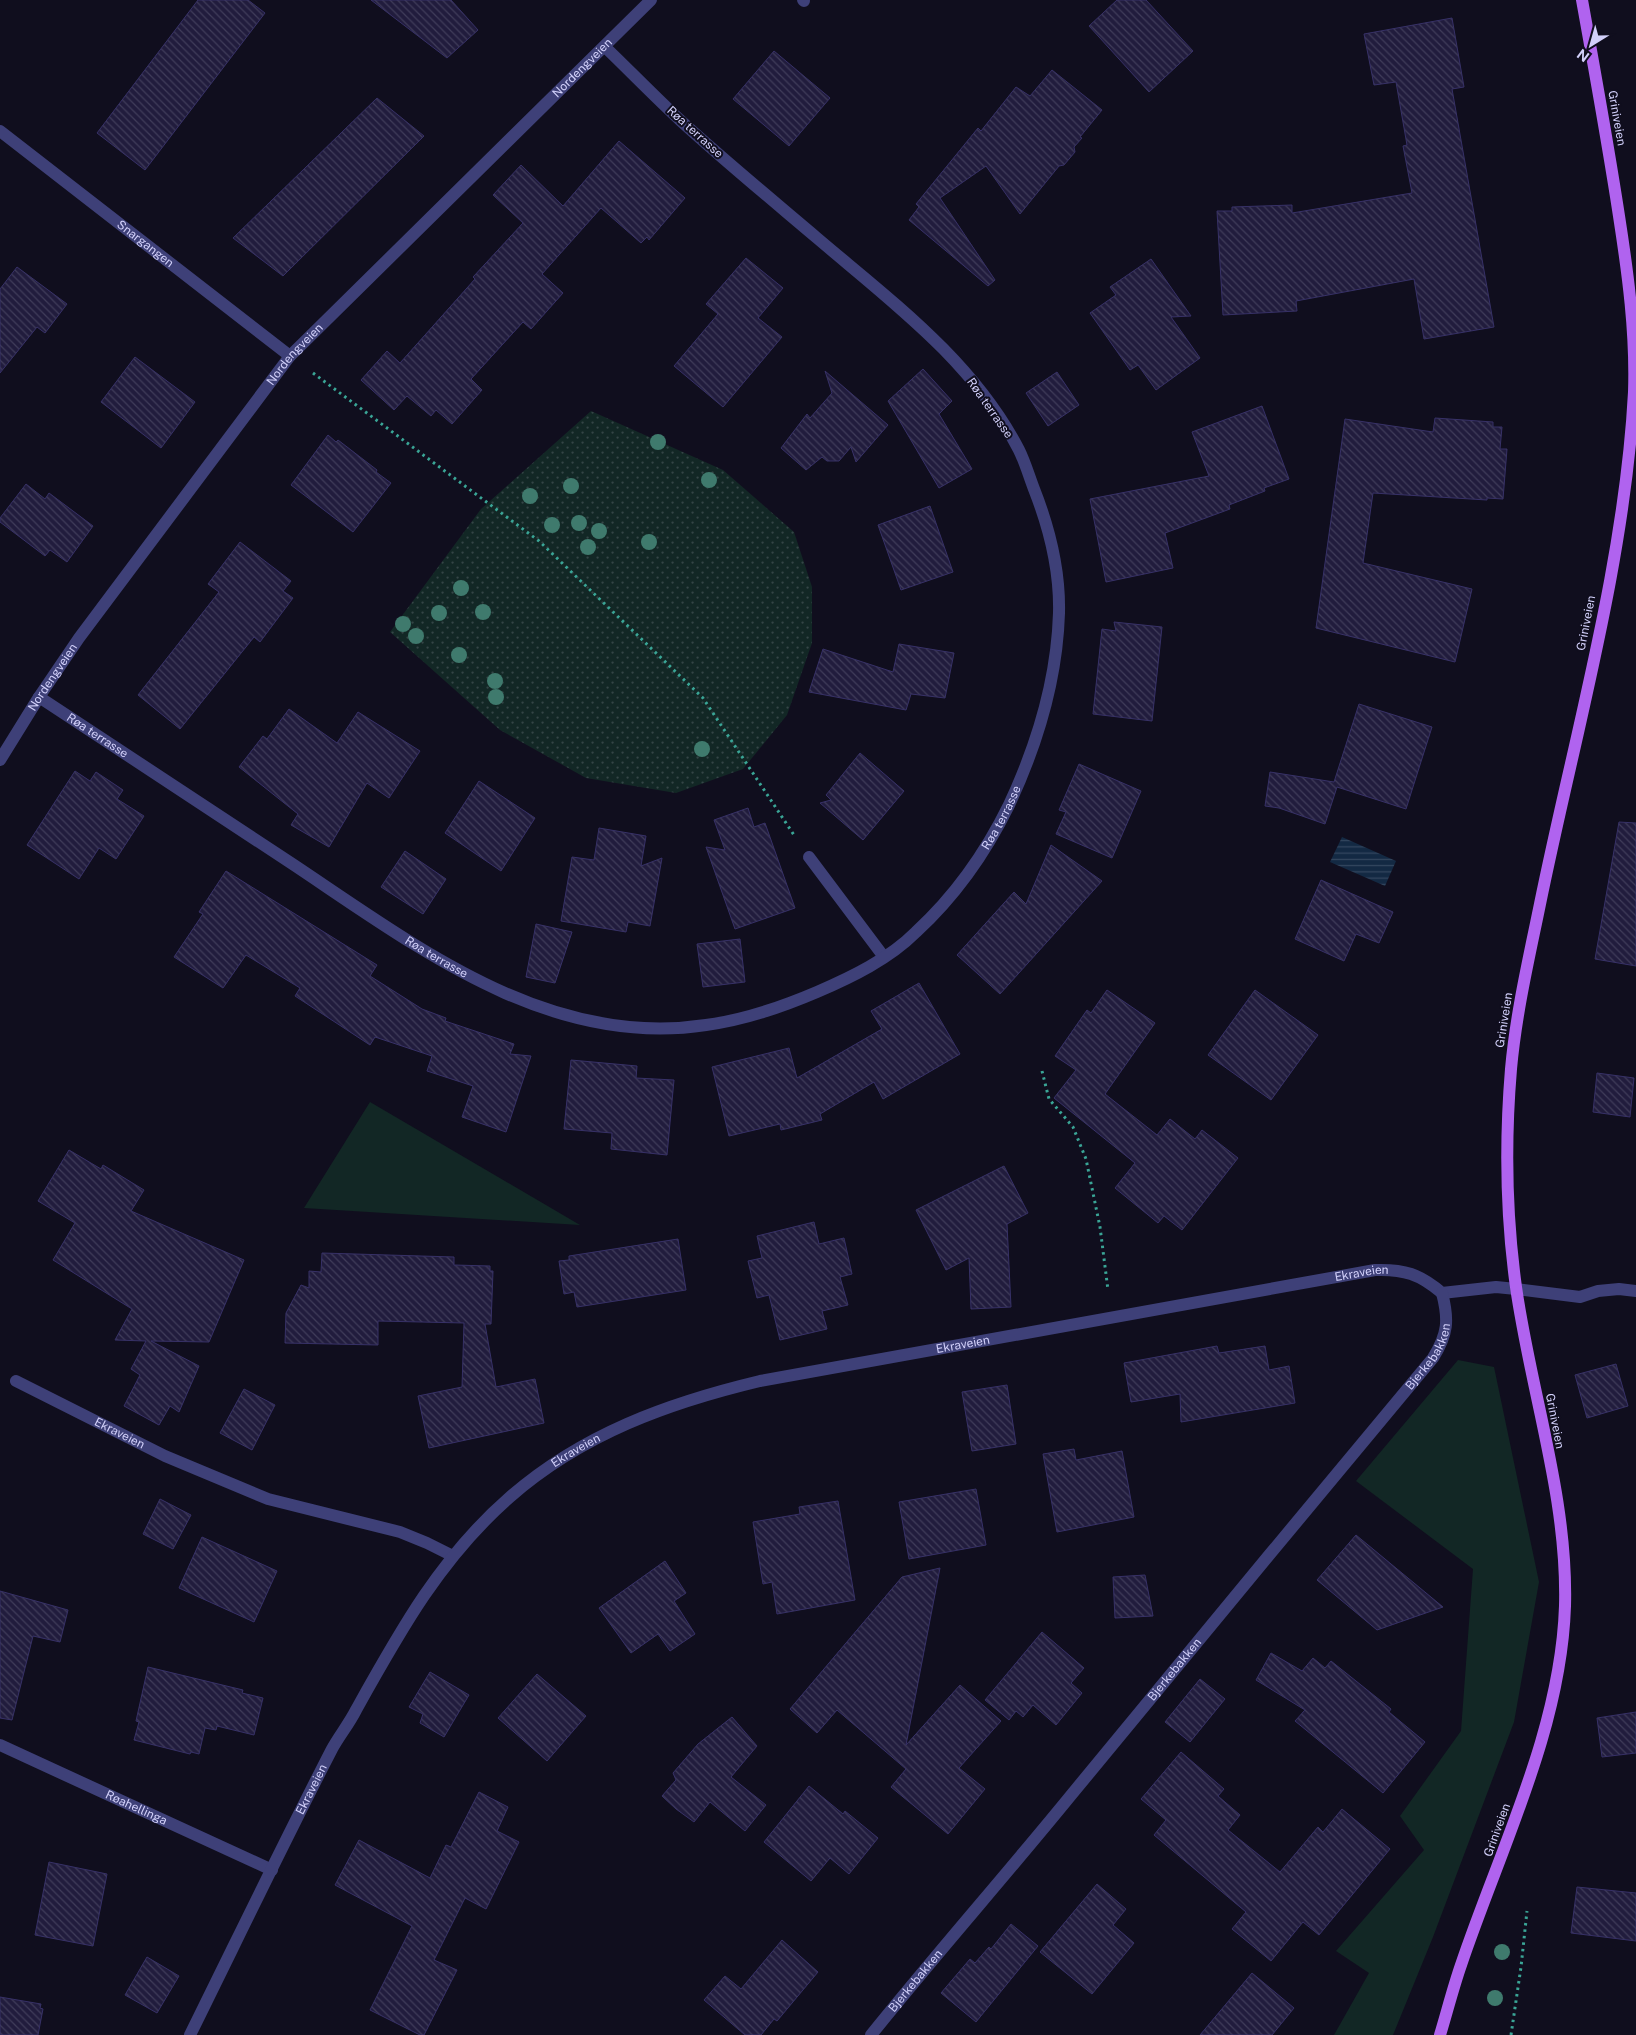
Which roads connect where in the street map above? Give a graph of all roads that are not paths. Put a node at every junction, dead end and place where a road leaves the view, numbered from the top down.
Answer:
1 (651, 0) edge
2 (1582, 0) edge
3 (605, 47) junction
4 (0, 131) edge
5 (290, 356) junction
6 (39, 697) junction
7 (0, 760) edge
8 (808, 858) road end
9 (884, 957) junction
10 (1516, 1289) junction
11 (1636, 1291) edge
12 (1442, 1293) junction
13 (16, 1381) dead end
14 (453, 1556) junction
15 (0, 1745) edge
16 (272, 1870) junction
17 (190, 2035) edge
18 (871, 2035) edge
19 (1440, 2035) edge

1 - 3 street, Nordengveien
2 - 10 main road, Griniveien
3 - 5 street, Nordengveien
3 - 9 street, Røa terrasse
4 - 5 street, Snargangen
5 - 6 street, Nordengveien
6 - 7 street, Nordengveien
6 - 9 street, Røa terrasse
8 - 9 street
10 - 11 street
10 - 12 street
10 - 19 main road, Griniveien
12 - 14 street, Ekraveien
12 - 18 street, Bjerkebakken
13 - 14 street, Ekraveien
14 - 16 street, Ekraveien
15 - 16 street, Røahellinga
16 - 17 street, Ekraveien

